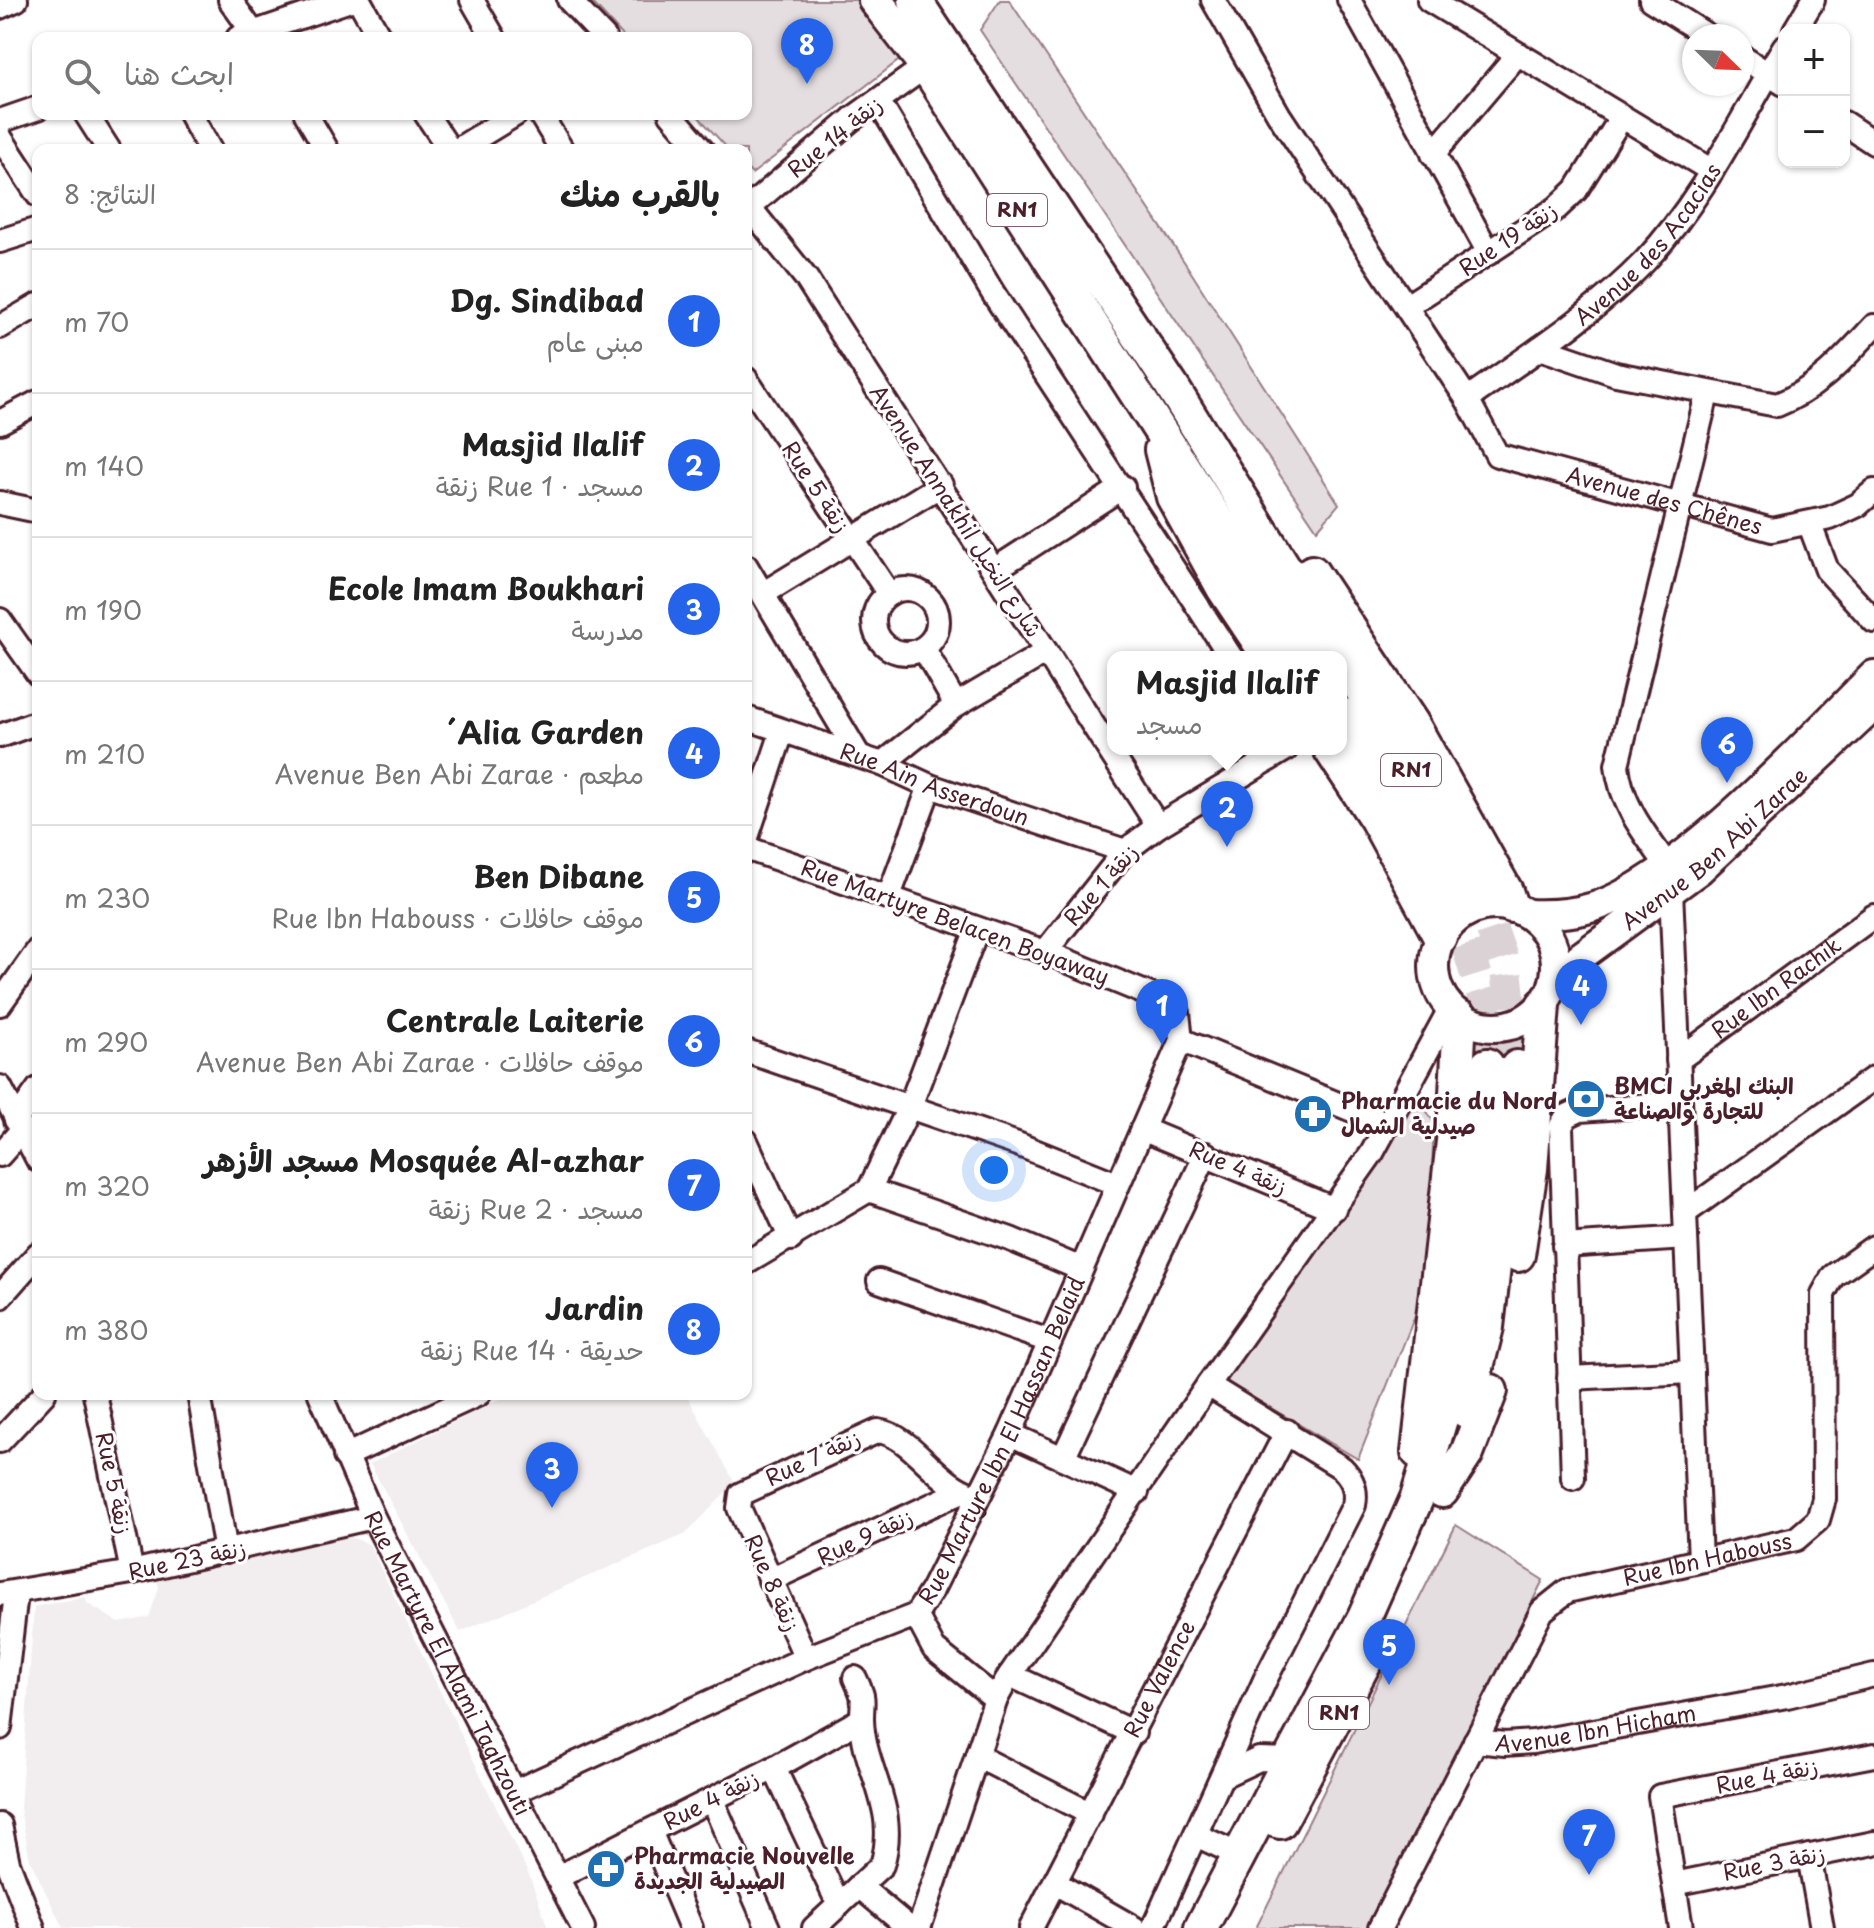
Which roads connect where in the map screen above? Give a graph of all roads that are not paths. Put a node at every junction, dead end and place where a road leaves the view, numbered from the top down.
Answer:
1 (15, 0) edge
2 (230, 0) edge
3 (350, 0) edge
4 (359, 0) edge
5 (472, 0) edge
6 (569, 0) edge
7 (875, 0) edge
8 (915, 0) edge
9 (1213, 0) edge
10 (1349, 0) edge
11 (1429, 0) edge
12 (1651, 0) edge
13 (1813, 0) edge
14 (0, 7) edge
15 (1689, 24) edge
16 (1799, 24) edge
17 (248, 32) edge
18 (261, 32) edge
19 (377, 32) edge
20 (491, 32) edge
21 (599, 32) edge
22 (1516, 56) junction
23 (1754, 65) edge
24 (926, 66) junction
25 (1776, 79) edge
26 (878, 101) junction
27 (32, 110) edge
28 (1621, 118) junction
29 (90, 120) edge
30 (193, 120) edge
31 (310, 120) edge
32 (430, 120) edge
33 (506, 120) edge
34 (544, 120) edge
35 (676, 120) edge
36 (0, 121) edge
37 (1850, 127) edge
38 (0, 137) edge
39 (1874, 143) edge
40 (105, 144) edge
41 (207, 144) edge
42 (324, 144) edge
43 (446, 144) edge
44 (467, 144) edge
45 (558, 144) edge
46 (697, 144) edge
47 (1433, 154) junction
48 (1712, 171) junction
49 (32, 186) edge
50 (752, 203) edge
51 (752, 213) edge
52 (32, 231) edge
53 (0, 241) edge
54 (1489, 253) junction
55 (1407, 306) junction
56 (32, 308) edge
57 (1874, 326) edge
58 (0, 327) edge
59 (1540, 348) junction
60 (1171, 385) junction
61 (752, 388) edge
62 (1707, 394) junction
63 (1467, 399) junction
64 (32, 404) edge
65 (5, 411) edge
66 (1154, 424) junction
67 (941, 485) junction
68 (1123, 487) junction
69 (1874, 491) edge
70 (0, 503) edge
71 (1681, 505) junction
72 (32, 510) edge
73 (1810, 525) junction
74 (851, 541) junction
75 (994, 570) junction
76 (753, 580) edge
77 (889, 594) junction
78 (0, 620) edge
79 (1874, 621) edge
80 (924, 649) junction
81 (1227, 651) edge
82 (1265, 651) edge
83 (1301, 651) edge
84 (1337, 651) edge
85 (1046, 652) junction
86 (32, 665) edge
87 (1347, 667) edge
88 (1874, 675) edge
89 (956, 705) junction
90 (1874, 706) edge
91 (752, 720) edge
92 (1347, 723) edge
93 (32, 724) edge
94 (782, 732) junction
95 (0, 736) edge
96 (1107, 747) edge
97 (1112, 755) edge
98 (1276, 755) edge
99 (1334, 755) edge
100 (859, 756) junction
101 (882, 764) junction
102 (930, 786) junction
103 (752, 822) edge
104 (1158, 826) junction
105 (752, 850) edge
106 (1125, 851) junction
107 (1669, 878) junction
108 (889, 896) junction
109 (1520, 910) junction
110 (1874, 916) edge
111 (977, 929) junction
112 (1440, 937) junction
113 (1045, 952) junction
114 (32, 959) edge
115 (1548, 996) junction
116 (0, 1004) edge
117 (1455, 1013) junction
118 (1181, 1040) junction
119 (752, 1053) edge
120 (1678, 1060) junction
121 (1502, 1066) tunnel mouth
122 (1871, 1085) edge
123 (0, 1087) edge
124 (32, 1100) edge
125 (1680, 1103) junction
126 (910, 1106) junction
127 (19, 1125) junction
128 (1389, 1125) junction
129 (1142, 1129) junction
130 (32, 1149) edge
131 (1206, 1154) junction
132 (0, 1155) edge
133 (752, 1160) edge
134 (1117, 1184) junction
135 (869, 1190) junction
136 (1334, 1209) junction
137 (1686, 1212) junction
138 (1686, 1238) junction
139 (791, 1239) junction
140 (1564, 1246) junction
141 (1874, 1247) edge
142 (752, 1260) edge
143 (32, 1261) edge
144 (1081, 1269) junction
145 (879, 1281) dead end
146 (0, 1297) edge
147 (1049, 1341) junction
148 (1692, 1372) junction
149 (1569, 1378) junction
150 (1208, 1385) junction
151 (38, 1400) edge
152 (96, 1400) edge
153 (200, 1400) edge
154 (322, 1400) edge
155 (466, 1400) edge
156 (1287, 1431) junction
157 (1010, 1434) junction
158 (0, 1441) edge
159 (345, 1456) junction
160 (1063, 1458) junction
161 (1573, 1478) dead end
162 (1137, 1492) junction
163 (969, 1494) junction
164 (1429, 1494) junction
165 (739, 1508) joint
166 (373, 1517) junction
167 (226, 1552) junction
168 (1700, 1560) junction
169 (132, 1572) junction
170 (770, 1580) junction
171 (8, 1594) edge
172 (916, 1615) junction
173 (6, 1629) edge
174 (806, 1658) junction
175 (1010, 1675) junction
176 (1874, 1675) edge
177 (855, 1678) dead end
178 (2, 1689) edge
179 (996, 1699) junction
180 (862, 1719) junction
181 (0, 1728) edge
182 (1134, 1733) junction
183 (1475, 1741) junction
184 (1874, 1755) edge
185 (977, 1756) junction
186 (1287, 1760) junction
187 (774, 1768) junction
188 (1225, 1775) junction
189 (516, 1791) junction
190 (712, 1800) junction
191 (1091, 1814) junction
192 (0, 1825) edge
193 (650, 1831) junction
194 (1196, 1835) junction
195 (1874, 1843) edge
196 (1239, 1855) junction
197 (1809, 1856) junction
198 (558, 1877) junction
199 (1055, 1883) junction
200 (1674, 1884) junction
201 (859, 1886) junction
202 (839, 1905) junction
203 (33, 1928) edge
204 (583, 1928) edge
205 (691, 1928) edge
206 (768, 1928) edge
207 (814, 1928) edge
208 (909, 1928) edge
209 (919, 1928) edge
210 (1031, 1928) edge
211 (1134, 1928) edge
212 (1153, 1928) edge
213 (1201, 1928) edge
214 (1223, 1928) edge
215 (1380, 1928) edge
216 (1681, 1928) edge
217 (1822, 1928) edge

1 - 14 street
2 - 17 street
3 - 18 street
4 - 19 street
5 - 20 street
6 - 21 street
7 - 24 highway, RN1
8 - 60 highway, RN1
9 - 55 street
10 - 47 street
11 - 22 street
12 - 15 street
13 - 16 street
22 - 28 street
22 - 47 street
23 - 25 street
24 - 26 street, Rue 14 زنقة
24 - 66 highway, RN1
25 - 48 street, Avenue des Acacias
26 - 50 street, Rue 14 زنقة
26 - 68 street
27 - 36 street
28 - 48 street
28 - 54 street, Rue 19 زنقة
29 - 40 street
30 - 41 street
31 - 42 street
32 - 43 street
33 - 44 street
34 - 45 street
35 - 46 street
37 - 39 street
38 - 49 street
47 - 54 street
48 - 59 street, Avenue des Acacias
51 - 67 street, Avenue Annakhil شارع النخيل
52 - 53 street
54 - 55 street, Rue 19 زنقة
55 - 63 street
56 - 58 street
57 - 62 street
59 - 62 street
59 - 63 street, Avenue des Acacias
60 - 84 highway, RN1
60 - 109 highway
61 - 74 street, Rue 5 زنقة
62 - 71 street
63 - 71 street, Avenue des Chênes
64 - 65 street
66 - 82 highway
66 - 83 highway, RN1
67 - 74 street
67 - 75 street, Avenue Annakhil شارع النخيل
68 - 75 street
68 - 81 street
69 - 73 street, Avenue des Chênes
70 - 72 street
71 - 73 street, Avenue des Chênes
71 - 107 street
73 - 79 street
74 - 76 street
74 - 77 street, Rue 5 زنقة
75 - 85 street, Avenue Annakhil شارع النخيل
76 - 100 street
77 - 80 street
77 - 80 street
78 - 86 street
80 - 89 street
85 - 89 street
85 - 96 street, Avenue Annakhil شارع النخيل
87 - 92 highway, RN1
88 - 107 main road, Avenue Ben Abi Zarae
89 - 101 street
90 - 107 main road, Avenue Ben Abi Zarae
91 - 94 street, Rue Ain Asserdoun
93 - 95 street
94 - 100 street, Rue Ain Asserdoun
94 - 103 street
97 - 104 street, Avenue Annakhil شارع النخيل
98 - 104 street, Rue 1 زنقة
99 - 112 highway
100 - 101 street, Rue Ain Asserdoun
101 - 102 street, Rue Ain Asserdoun
102 - 106 street, Rue Ain Asserdoun
102 - 108 street
104 - 106 street, Rue 1 زنقة
105 - 108 street, Rue Martyre Belacen Boyaway
106 - 113 street, Rue 1 زنقة
107 - 109 main road, Avenue Ben Abi Zarae
107 - 115 main road, Avenue Ben Abi Zarae
107 - 120 street
108 - 111 street, Rue Martyre Belacen Boyaway
109 - 112 main road
109 - 115 main road
110 - 120 street, Rue Ibn Rachik
111 - 113 street, Rue Martyre Belacen Boyaway
111 - 126 street
112 - 117 main road
113 - 118 street, Rue Martyre Belacen Boyaway
114 - 116 street
115 - 117 main road
115 - 164 highway
117 - 128 street
117 - 164 highway
118 - 128 street
118 - 129 street, Rue Martyre Ibn El Hassan Belaid
119 - 126 street
120 - 125 street
121 - 164 highway, RN1
122 - 137 street
123 - 127 street
124 - 127 street
125 - 137 street
125 - 140 street
126 - 134 street
126 - 135 street
127 - 130 street
127 - 132 street
128 - 136 street
129 - 131 street, Rue 4 زنقة
129 - 134 street, Rue Martyre Ibn El Hassan Belaid
131 - 136 street, Rue 4 زنقة
131 - 160 street
133 - 139 street
134 - 144 street, Rue Martyre Ibn El Hassan Belaid
135 - 139 street
135 - 144 street
136 - 150 street
137 - 138 street
138 - 140 street
138 - 148 street
139 - 142 street
140 - 149 street
141 - 168 street, Rue Ibn Habouss
143 - 146 street
144 - 147 street, Rue Martyre Ibn El Hassan Belaid
145 - 147 street
147 - 157 street, Rue Martyre Ibn El Hassan Belaid
148 - 149 street
148 - 168 street
149 - 161 street
150 - 156 street
150 - 162 street
151 - 158 street
152 - 169 street, Rue 5 زنقة
153 - 167 street
154 - 159 street, Rue Martyre El Alami Taghzouti
155 - 159 street
156 - 182 street, Rue Valence
156 - 188 street
157 - 160 street
157 - 163 street, Rue Martyre Ibn El Hassan Belaid
159 - 166 street, Rue Martyre El Alami Taghzouti
160 - 162 street
162 - 175 street
163 - 165 street, Rue 7 زنقة
163 - 170 street, Rue 9 زنقة
163 - 172 street, Rue Martyre Ibn El Hassan Belaid
164 - 186 highway, RN1
164 - 214 highway, RN1
165 - 170 street, Rue 8 زنقة
166 - 167 street, Rue 23 زنقة
166 - 189 street, Rue Martyre El Alami Taghzouti
167 - 169 street, Rue 23 زنقة
168 - 183 street, Rue Ibn Habouss
169 - 171 street, Rue 23 زنقة
170 - 174 street, Rue 8 زنقة
171 - 173 street
172 - 174 street, Rue Martyre Ibn El Hassan Belaid
172 - 179 street
173 - 178 street
174 - 189 street, Rue Martyre Ibn El Hassan Belaid
175 - 179 street
175 - 182 street
176 - 183 street, Avenue Ibn Hicham
177 - 180 street
178 - 181 street
179 - 185 street
180 - 187 street, Rue 4 زنقة
180 - 201 street
182 - 191 street, Rue Valence
183 - 215 street, Avenue Ibn Hicham
184 - 200 street, Rue 4 زنقة
185 - 191 street
185 - 209 street
186 - 188 street
186 - 196 highway, RN1
187 - 190 street, Rue 4 زنقة
187 - 202 street
188 - 194 street
189 - 198 street, Rue Martyre El Alami Taghzouti
190 - 193 street, Rue 4 زنقة
190 - 206 street
191 - 199 street, Rue Valence
192 - 203 street
193 - 198 street, Rue 4 زنقة
193 - 205 street
194 - 196 street
194 - 212 street
195 - 197 street, Rue 3 زنقة
196 - 213 highway, RN1
197 - 200 street, Rue 3 زنقة
197 - 217 street
198 - 204 street, Rue Martyre El Alami Taghzouti
199 - 210 street, Rue Valence
199 - 211 street
200 - 216 street
201 - 202 street
201 - 208 street
202 - 207 street

